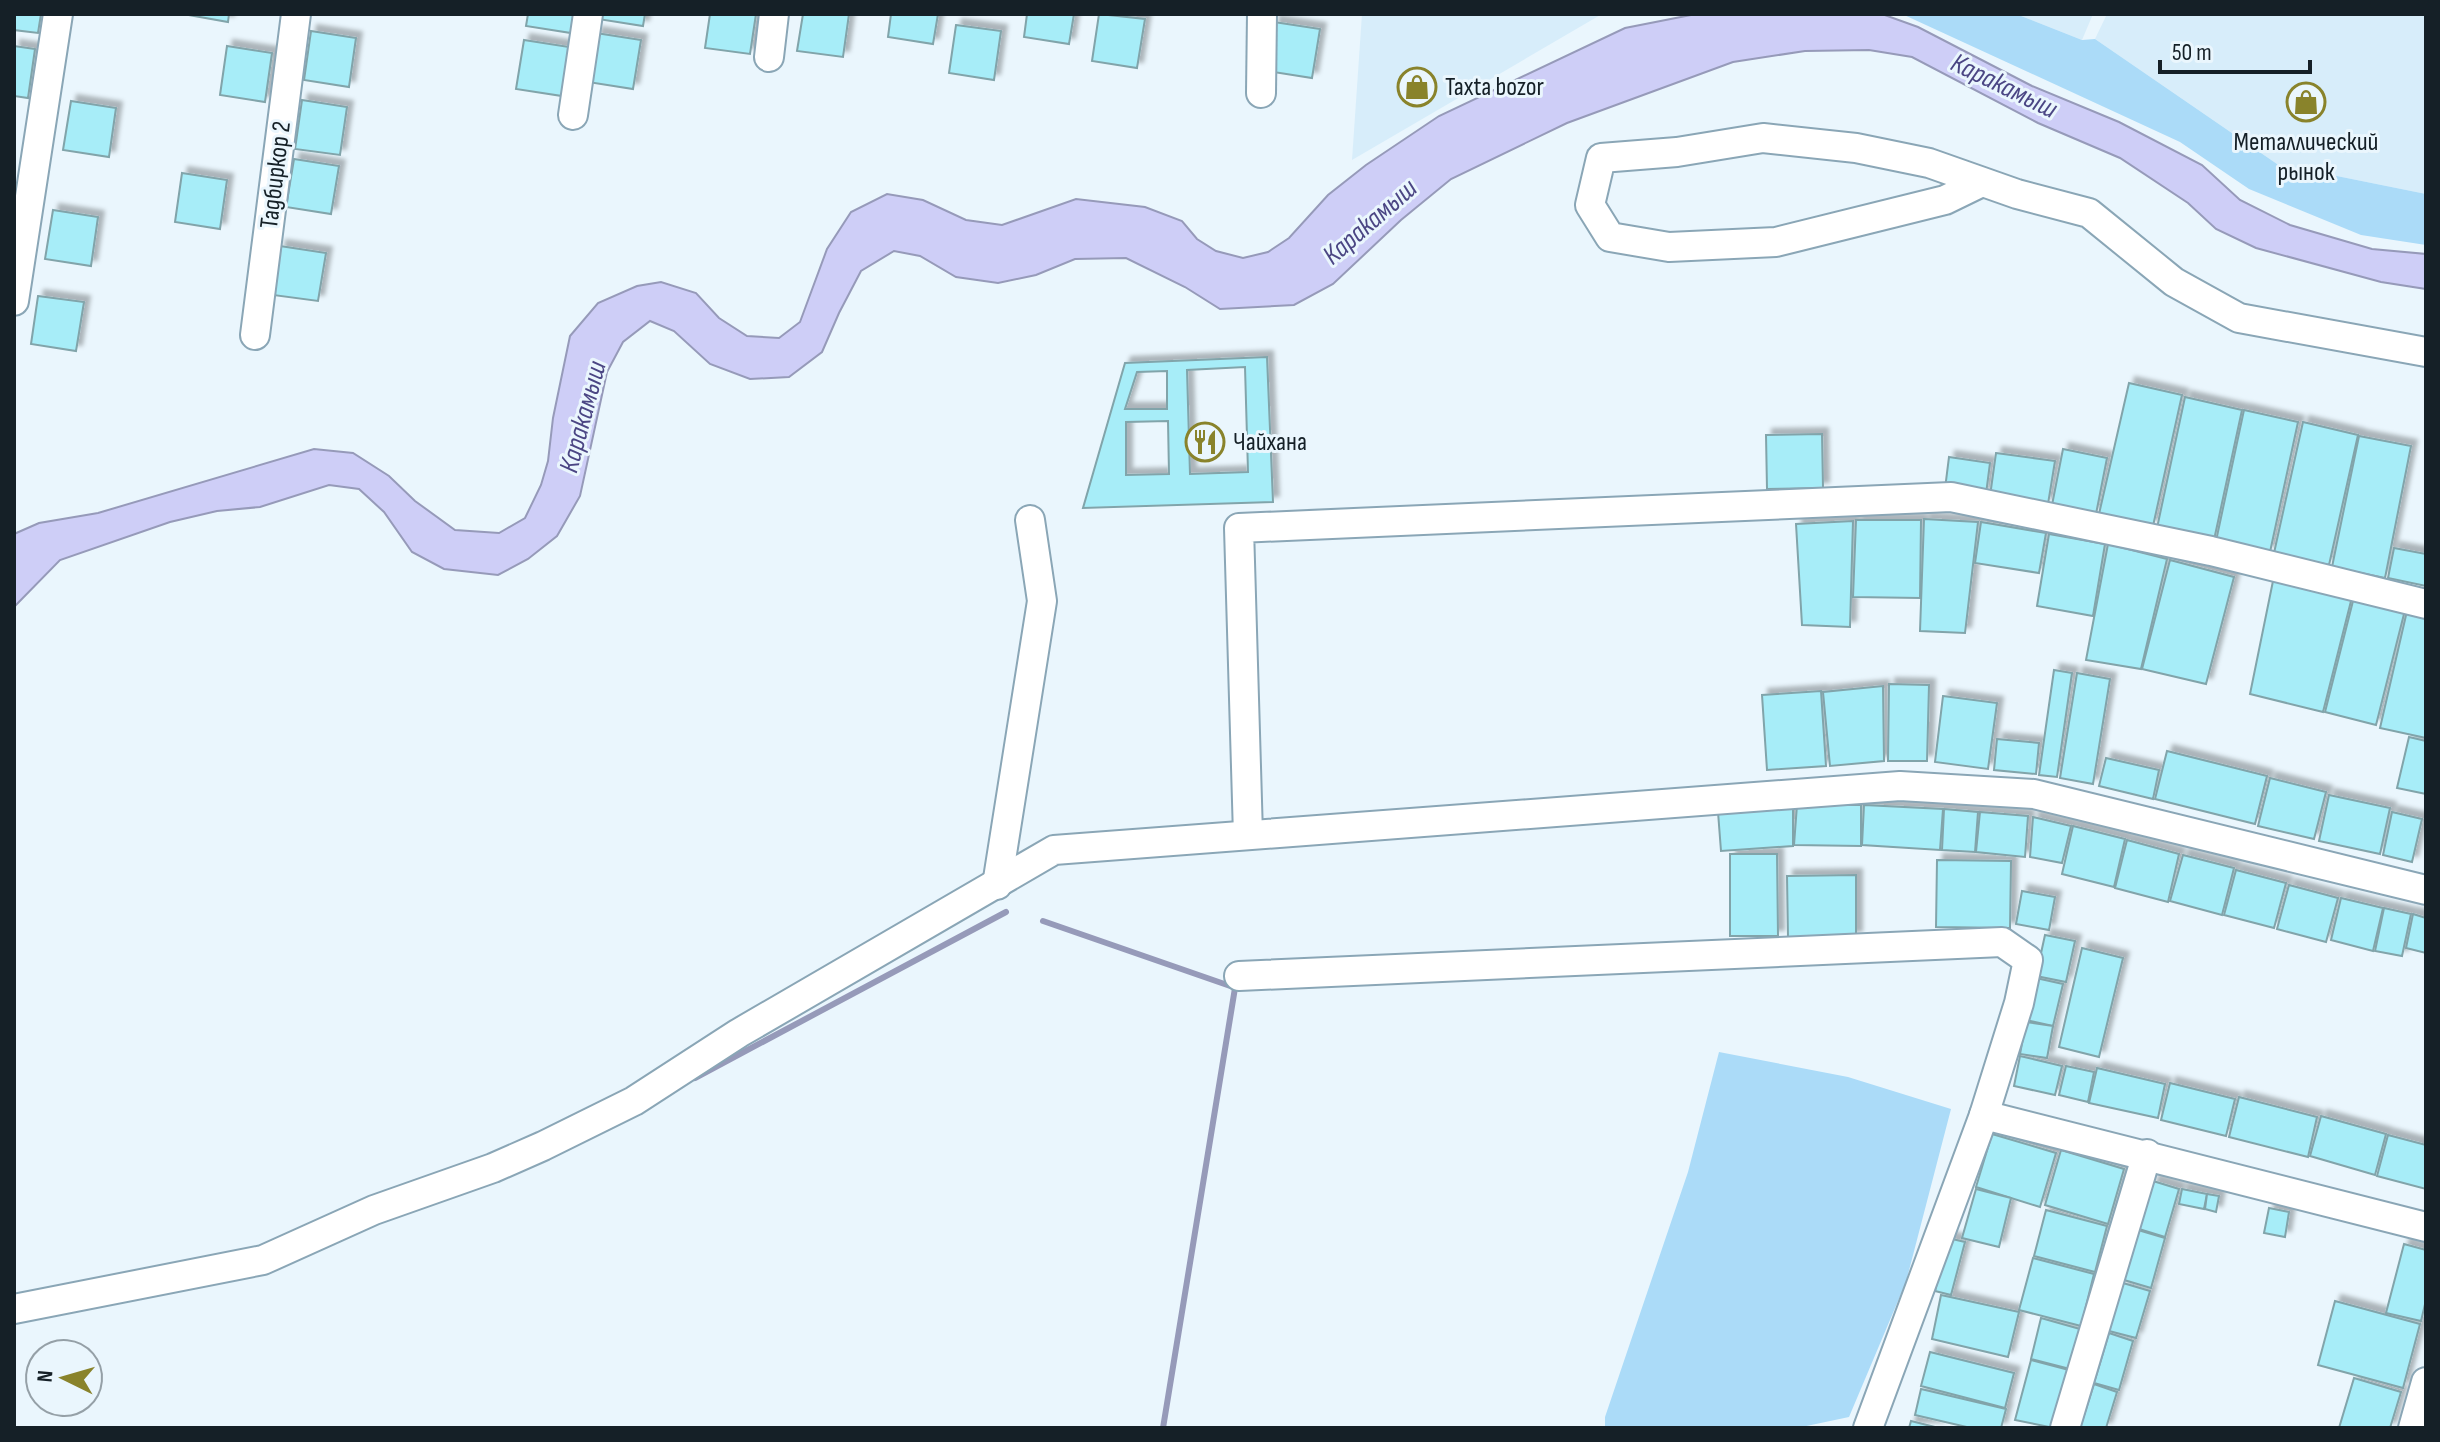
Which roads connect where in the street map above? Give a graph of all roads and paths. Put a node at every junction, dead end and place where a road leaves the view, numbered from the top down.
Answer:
1 (58, 14) edge
2 (296, 14) edge
3 (588, 14) edge
4 (774, 14) edge
5 (1262, 14) edge
6 (769, 57) dead end
7 (1261, 93) dead end
8 (573, 115) dead end
9 (1982, 182) junction
10 (14, 301) edge
11 (255, 335) dead end
12 (2426, 352) edge
13 (1030, 520) dead end
14 (2426, 604) edge
15 (1248, 835) junction
16 (997, 885) junction
17 (2425, 887) edge
18 (1239, 976) dead end
19 (1984, 1115) junction
20 (2147, 1154) junction
21 (2426, 1227) edge
22 (14, 1309) edge
23 (2426, 1382) edge
24 (1868, 1428) edge
25 (2065, 1428) edge
26 (2413, 1428) edge

1 - 10 street
2 - 11 street, Тадбиркор 2
3 - 8 street
4 - 6 street
5 - 7 street
9 - 9 street
9 - 12 street
13 - 16 street
14 - 15 street
15 - 16 street
15 - 17 street
16 - 22 street
18 - 19 street
19 - 20 street
19 - 24 street
20 - 21 street
20 - 25 street
23 - 26 street

